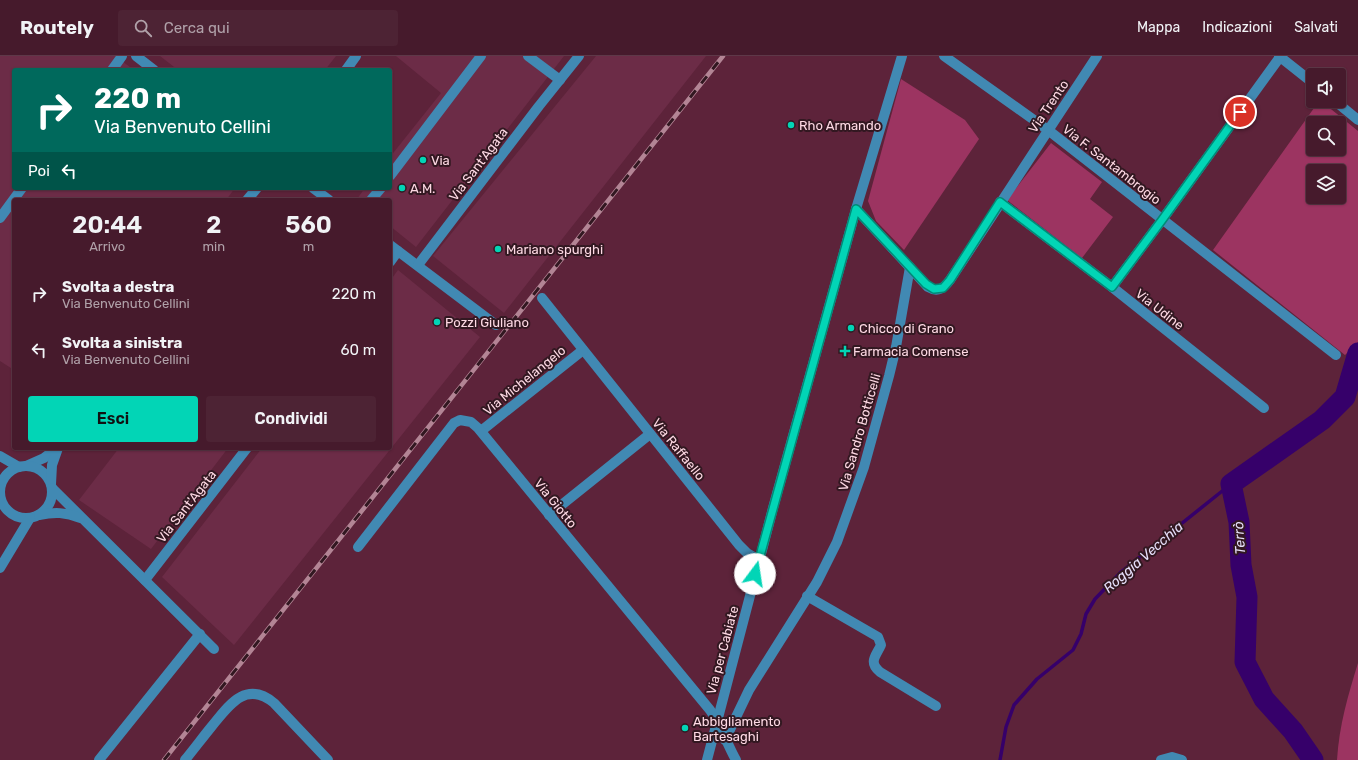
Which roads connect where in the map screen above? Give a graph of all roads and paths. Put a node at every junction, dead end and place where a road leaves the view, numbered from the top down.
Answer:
1 (122, 56) edge
2 (136, 56) edge
3 (356, 56) edge
4 (481, 56) edge
5 (528, 56) edge
6 (579, 56) edge
7 (902, 56) edge
8 (944, 56) edge
9 (1097, 56) edge
10 (1280, 56) edge
11 (113, 68) edge
12 (151, 68) edge
13 (347, 68) edge
14 (1306, 77) edge
15 (560, 80) junction
16 (1343, 108) edge
17 (1358, 120) edge
18 (1048, 130) junction
19 (392, 173) edge
20 (255, 190) edge
21 (316, 190) edge
22 (249, 198) edge
23 (326, 198) edge
24 (12, 202) edge
25 (1000, 202) junction
26 (856, 209) junction
27 (0, 218) edge
28 (1162, 220) junction
29 (394, 248) edge
30 (418, 265) junction
31 (910, 267) junction
32 (1112, 287) junction
33 (542, 298) dead end
34 (496, 325) dead end
35 (583, 350) junction
36 (1336, 355) dead end
37 (1264, 408) dead end
38 (481, 431) junction
39 (650, 434) junction
40 (55, 450) edge
41 (57, 450) edge
42 (245, 450) edge
43 (0, 456) edge
44 (22, 467) junction
45 (52, 487) junction
46 (1, 496) edge
47 (549, 515) junction
48 (0, 516) edge
49 (34, 517) junction
50 (83, 519) junction
51 (358, 547) dead end
52 (759, 560) junction
53 (0, 568) edge
54 (145, 580) junction
55 (808, 596) junction
56 (200, 634) junction
57 (214, 649) dead end
58 (936, 706) dead end
59 (718, 720) junction
60 (725, 740) junction
61 (99, 760) edge
62 (185, 760) edge
63 (328, 760) edge
64 (707, 760) edge
65 (736, 760) edge
66 (1161, 760) edge
67 (1182, 760) edge

1 - 11 street
2 - 12 street
3 - 13 street
4 - 19 street
5 - 15 street
6 - 15 street, Via Sant'Agata
7 - 26 street, Via per Cabiate
8 - 18 street, Via F. Santambrogio
9 - 18 street, Via Trento
10 - 14 street
10 - 28 street
15 - 30 street, Via Sant'Agata
16 - 17 street
18 - 25 street, Via Trento
18 - 28 street, Via F. Santambrogio
20 - 22 street
21 - 23 street
24 - 27 street
25 - 31 street, Via Trento
25 - 32 street, Via Udine
26 - 31 street
26 - 52 street, Via per Cabiate
28 - 32 street
28 - 36 street, Via F. Santambrogio
29 - 30 street
30 - 34 street
31 - 55 street, Via Sandro Botticelli
32 - 37 street, Via Udine
33 - 35 street, Via Raffaello
35 - 38 street, Via Michelangelo
35 - 39 street, Via Raffaello
38 - 47 street, Via Giotto
38 - 51 street, Via Giotto
39 - 47 street
39 - 52 street, Via Raffaello
40 - 44 street
41 - 45 street
42 - 54 street, Via Sant'Agata
43 - 44 street
44 - 45 street
44 - 46 street
45 - 49 street
45 - 50 street
46 - 48 street
46 - 49 street
47 - 59 street, Via Giotto
49 - 50 street
49 - 53 street
50 - 54 street
52 - 59 street, Via per Cabiate
54 - 56 street
55 - 58 street
55 - 60 street, Via Sandro Botticelli
56 - 57 street
56 - 61 street
59 - 60 street, Via Giotto
59 - 64 street, Via per Cabiate
60 - 65 street, Via Giotto
62 - 63 street
66 - 67 street

